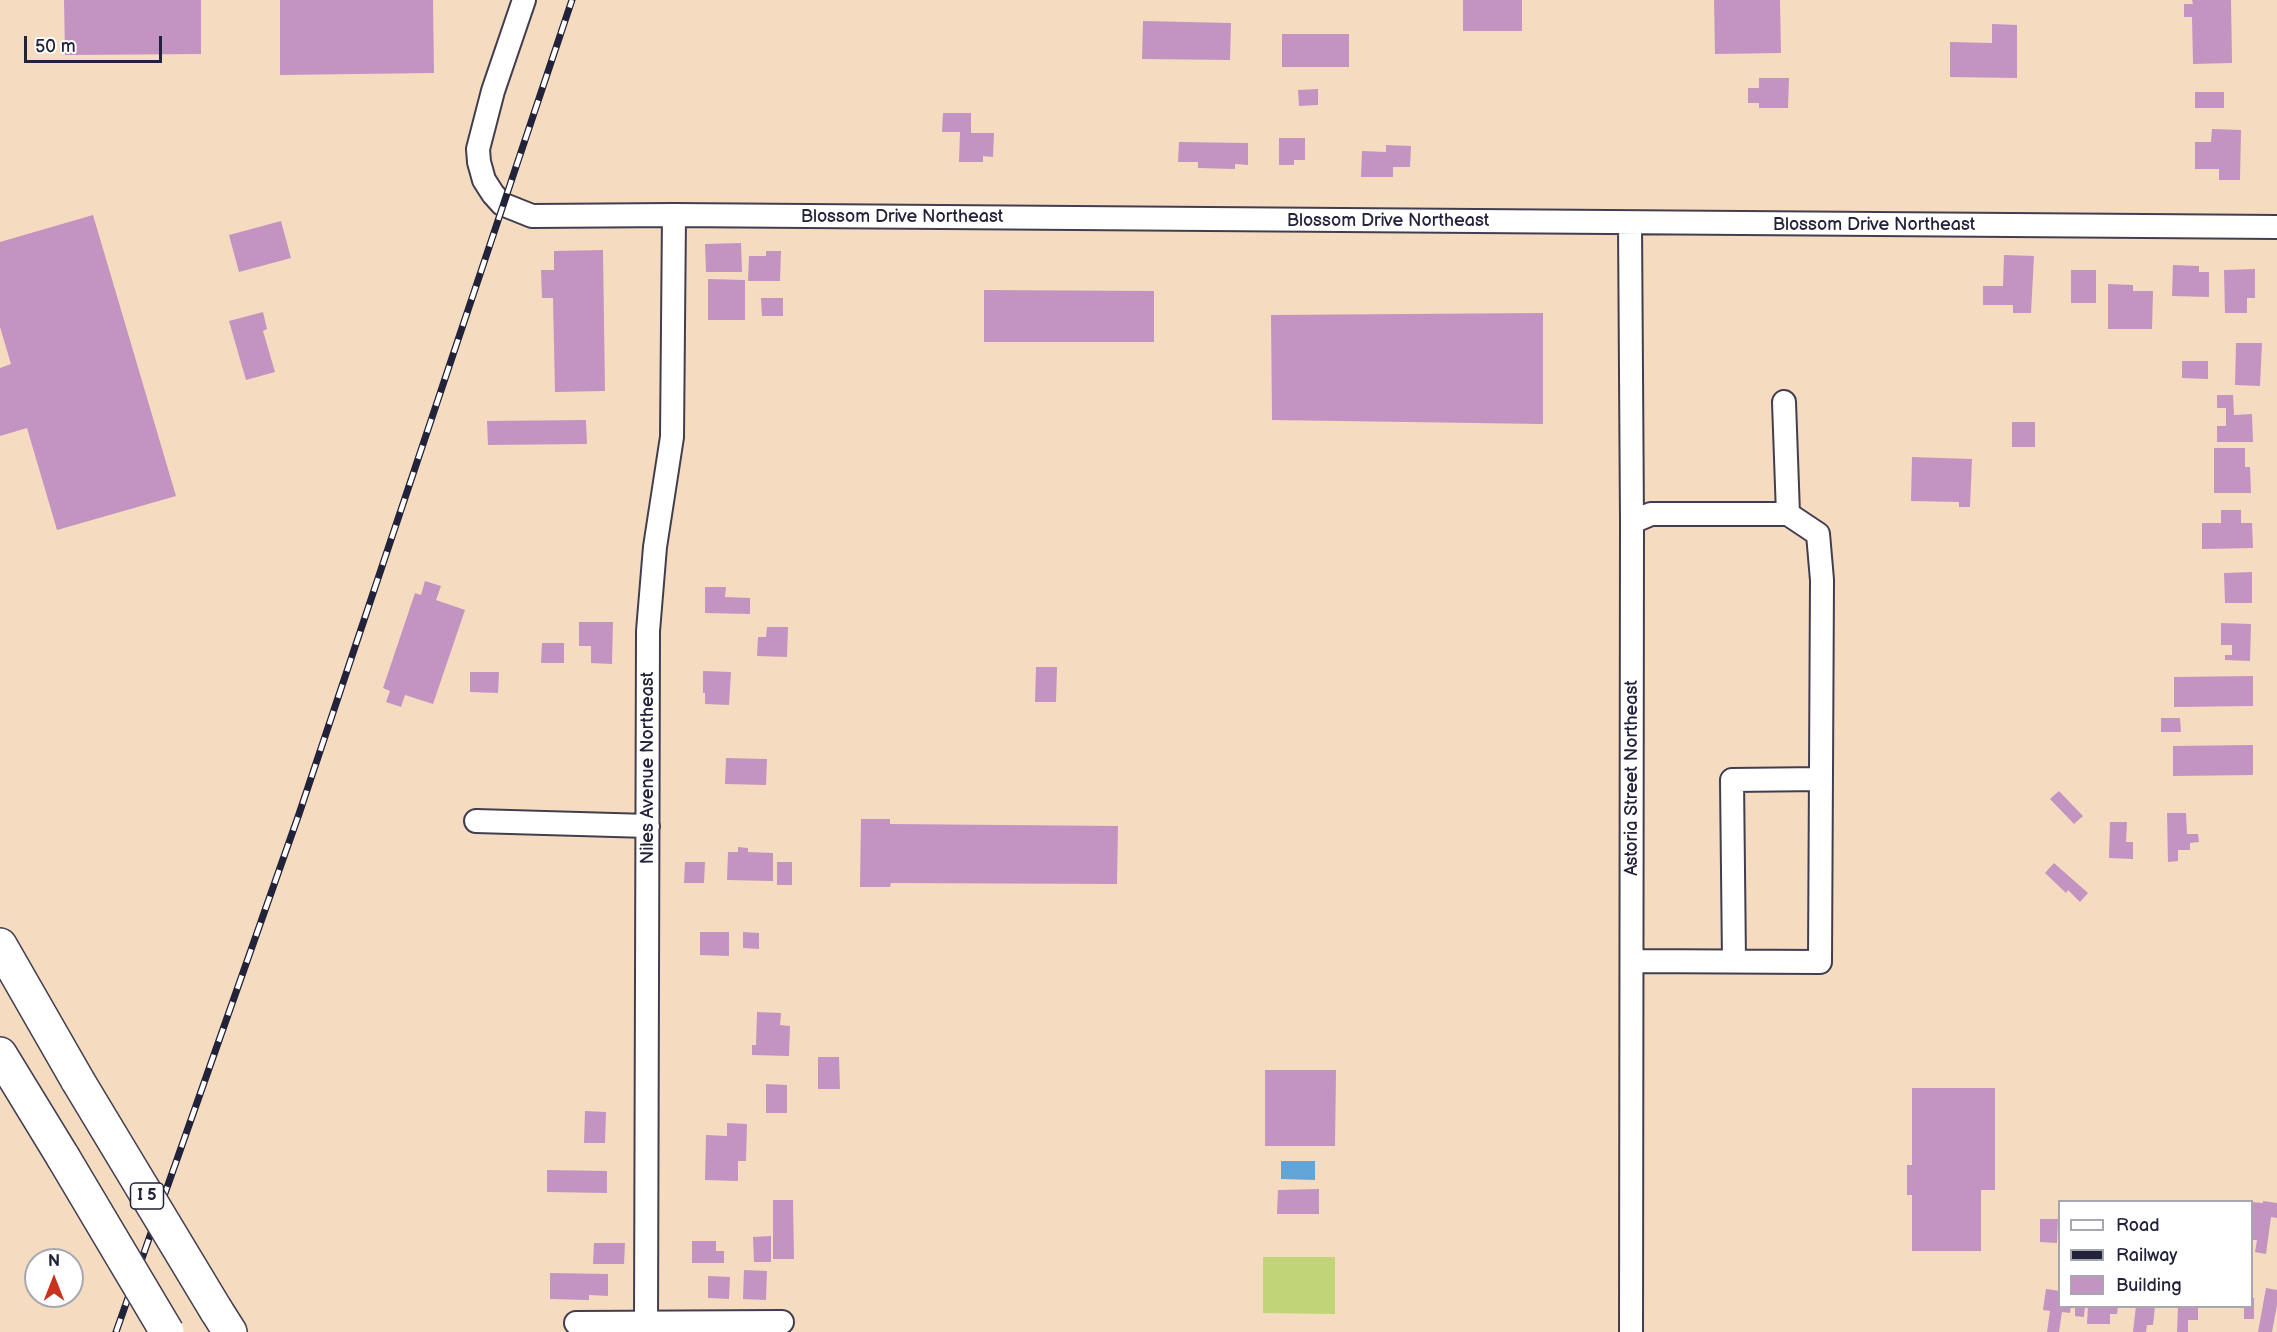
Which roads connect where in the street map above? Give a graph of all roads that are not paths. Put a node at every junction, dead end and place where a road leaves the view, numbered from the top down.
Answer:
1 (524, 0) edge
2 (674, 215) junction
3 (1630, 223) junction
4 (2277, 227) edge
5 (1784, 402) dead end
6 (1788, 514) junction
7 (1632, 522) junction
8 (1821, 779) junction
9 (476, 821) dead end
10 (648, 826) junction
11 (0, 945) edge
12 (1632, 961) junction
13 (1734, 961) junction
14 (0, 1054) edge
15 (223, 1321) edge
16 (782, 1322) dead end
17 (576, 1323) dead end
18 (646, 1323) junction
19 (167, 1332) edge
20 (1631, 1332) edge

1 - 2 street, Blossom Drive Northeast
2 - 3 street, Blossom Drive Northeast
2 - 10 street, Niles Avenue Northeast
3 - 4 street, Blossom Drive Northeast
3 - 7 street, Astoria Street Northeast
5 - 6 street
6 - 7 street
6 - 8 street
7 - 12 street, Astoria Street Northeast
8 - 13 street
8 - 13 street
9 - 10 street
10 - 18 street, Niles Avenue Northeast
11 - 15 highway, I 5, bridge
12 - 13 street
12 - 20 street, Astoria Street Northeast
14 - 19 highway, bridge
16 - 18 street
17 - 18 street

